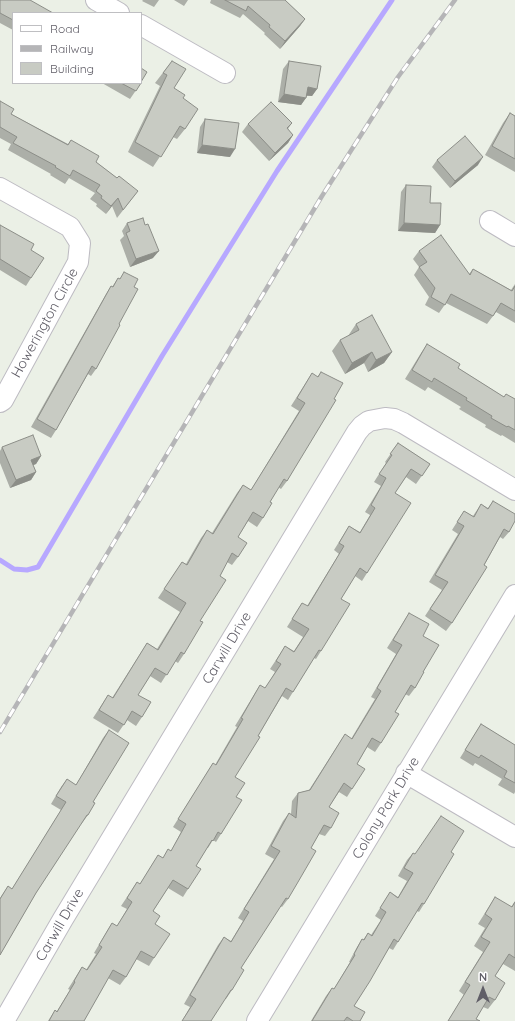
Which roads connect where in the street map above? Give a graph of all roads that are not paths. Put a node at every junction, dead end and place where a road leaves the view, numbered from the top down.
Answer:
1 (96, 0) edge
2 (117, 12) edge
3 (142, 26) edge
4 (225, 73) dead end
5 (0, 188) edge
6 (490, 221) dead end
7 (515, 236) edge
8 (0, 402) edge
9 (515, 490) edge
10 (515, 595) edge
11 (406, 773) junction
12 (515, 837) edge
13 (4, 1021) edge
14 (257, 1021) edge

1 - 2 street
3 - 4 street
5 - 8 street, Howerington Circle
6 - 7 street
9 - 13 street, Carwill Drive
10 - 11 street, Colony Park Drive
11 - 12 street
11 - 14 street, Colony Park Drive

